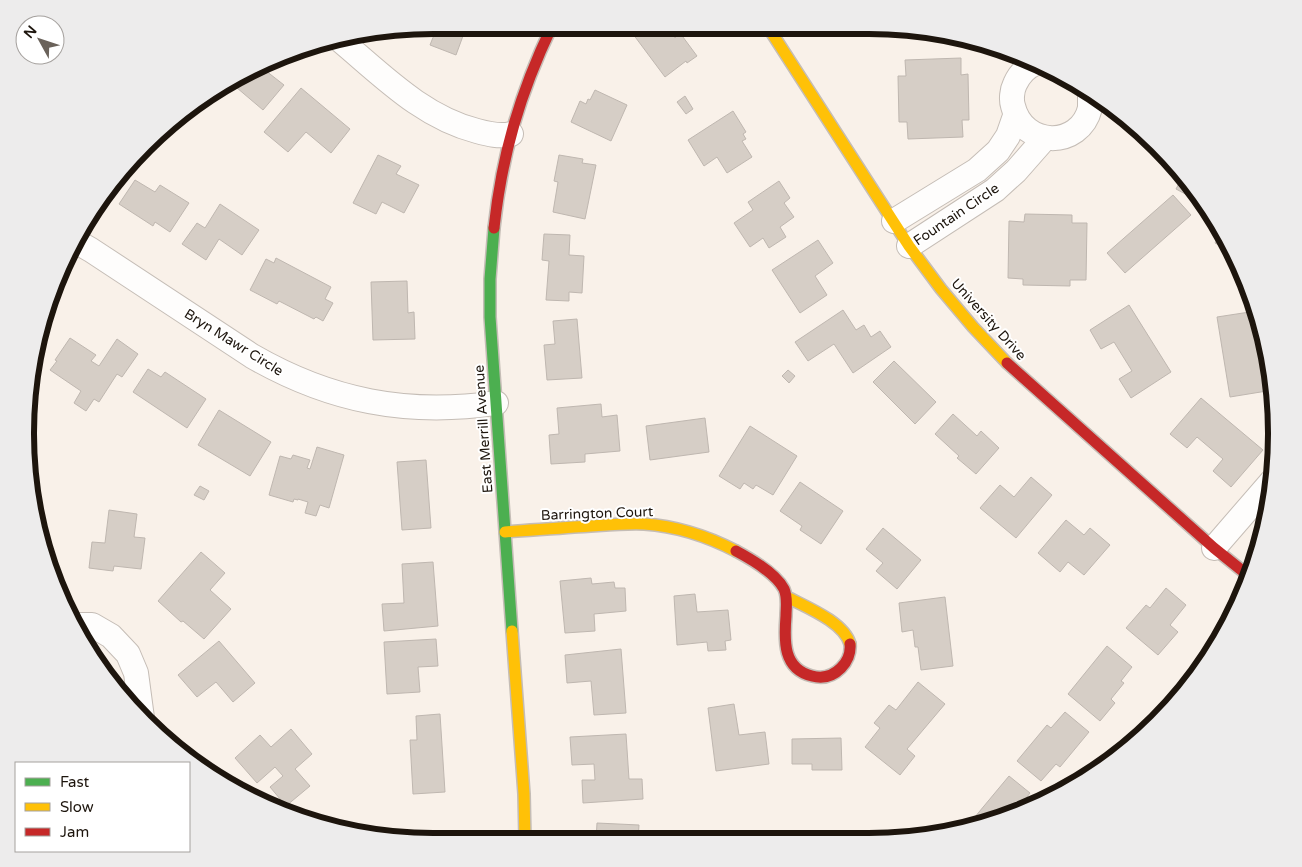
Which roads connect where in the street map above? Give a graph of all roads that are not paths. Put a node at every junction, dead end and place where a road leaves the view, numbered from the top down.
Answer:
1 (548, 34) edge
2 (773, 34) edge
3 (344, 44) edge
4 (1029, 68) edge
5 (1090, 100) edge
6 (1015, 116) junction
7 (511, 134) junction
8 (1045, 138) junction
9 (894, 221) junction
10 (81, 245) edge
11 (909, 246) junction
12 (496, 403) junction
13 (1264, 490) edge
14 (505, 532) junction
15 (1214, 548) junction
16 (1243, 572) edge
17 (787, 597) junction
18 (83, 625) edge
19 (140, 705) edge
20 (525, 833) edge

1 - 7 street, East Merrill Avenue
2 - 9 street, University Drive
3 - 7 street
4 - 6 street
5 - 8 street
6 - 8 street
6 - 9 street, Fountain Circle
7 - 12 street, East Merrill Avenue
8 - 11 street, Fountain Circle
9 - 11 street, University Drive
10 - 12 street, Bryn Mawr Circle
11 - 15 street, University Drive
12 - 14 street, East Merrill Avenue
13 - 15 street
14 - 17 street, Barrington Court
14 - 20 street, East Merrill Avenue
15 - 16 street, University Drive
17 - 17 street, Barrington Court
18 - 19 street

